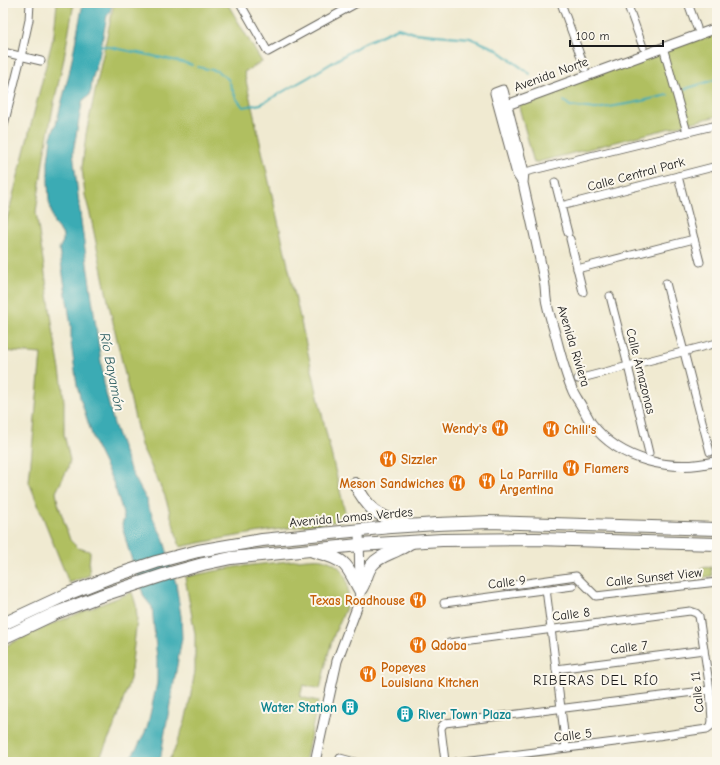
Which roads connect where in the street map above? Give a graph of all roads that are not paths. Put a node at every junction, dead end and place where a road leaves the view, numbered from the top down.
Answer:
1 (30, 3) edge
2 (240, 3) edge
3 (357, 3) edge
4 (561, 3) edge
5 (627, 3) edge
6 (688, 3) edge
7 (697, 28) dead end
8 (717, 28) edge
9 (643, 47) dead end
10 (663, 47) junction
11 (3, 52) edge
12 (21, 57) junction
13 (41, 61) dead end
14 (585, 68) dead end
15 (507, 105) junction
16 (717, 124) edge
17 (3, 129) edge
18 (687, 132) junction
19 (717, 166) edge
20 (520, 173) junction
21 (678, 176) junction
22 (555, 182) dead end
23 (561, 206) junction
24 (694, 239) junction
25 (700, 262) dead end
26 (577, 269) junction
27 (666, 283) dead end
28 (583, 292) dead end
29 (610, 296) dead end
30 (717, 343) edge
31 (684, 352) junction
32 (628, 366) junction
33 (578, 379) dead end
34 (710, 452) dead end
35 (649, 453) dead end
36 (717, 461) edge
37 (355, 484) dead end
38 (413, 526) junction
39 (717, 529) edge
40 (359, 530) junction
41 (412, 542) junction
42 (717, 544) edge
43 (359, 545) junction
44 (308, 550) junction
45 (717, 582) edge
46 (506, 586) dead end
47 (573, 586) dead end
48 (546, 589) junction
49 (360, 590) junction
50 (444, 603) dead end
51 (696, 613) joint
52 (3, 624) edge
53 (551, 629) junction
54 (3, 638) edge
55 (449, 643) dead end
56 (704, 650) junction
57 (556, 669) junction
58 (710, 690) junction
59 (561, 709) junction
60 (693, 732) joint
61 (566, 748) junction
62 (340, 758) dead end
63 (315, 762) edge
64 (355, 762) edge
65 (446, 762) edge
66 (456, 762) edge

1 - 12 street
2 - 3 street
4 - 14 street
5 - 9 street
6 - 7 street
8 - 10 street, Avenida Norte
10 - 15 street, Avenida Norte
10 - 18 street
11 - 12 street
12 - 13 street
12 - 17 street
15 - 20 street, Avenida Riviera
15 - 20 street, Avenida Riviera
16 - 18 street
18 - 20 street
19 - 21 street, Calle Central Park
20 - 36 street, Avenida Riviera
21 - 23 street, Calle Central Park
21 - 24 street
22 - 23 street
23 - 26 street
24 - 25 street
24 - 26 street
26 - 28 street
27 - 31 street
29 - 32 street, Calle Amazonas
30 - 31 street
31 - 32 street
31 - 34 street
32 - 33 street
32 - 35 street, Calle Amazonas
37 - 38 highway
38 - 39 highway, Avenida Lomas Verdes
38 - 40 highway, Avenida Lomas Verdes
40 - 43 street
40 - 52 highway, Avenida Lomas Verdes
41 - 42 highway
41 - 43 highway
41 - 49 highway
43 - 44 highway
43 - 49 street
44 - 49 highway
44 - 54 highway
45 - 46 street, Calle Sunset View
47 - 48 street, Calle 9
48 - 50 street, Calle 9
48 - 53 street
49 - 63 street
51 - 53 street, Calle 8
51 - 56 street, Calle 11
53 - 55 street, Calle 8
53 - 57 street
56 - 57 street, Calle 7
56 - 58 street, Calle 11
57 - 59 street
58 - 59 street
58 - 60 street, Calle 11
59 - 61 street
59 - 65 street
60 - 61 street, Calle 5
61 - 66 street, Calle 5
62 - 64 street

